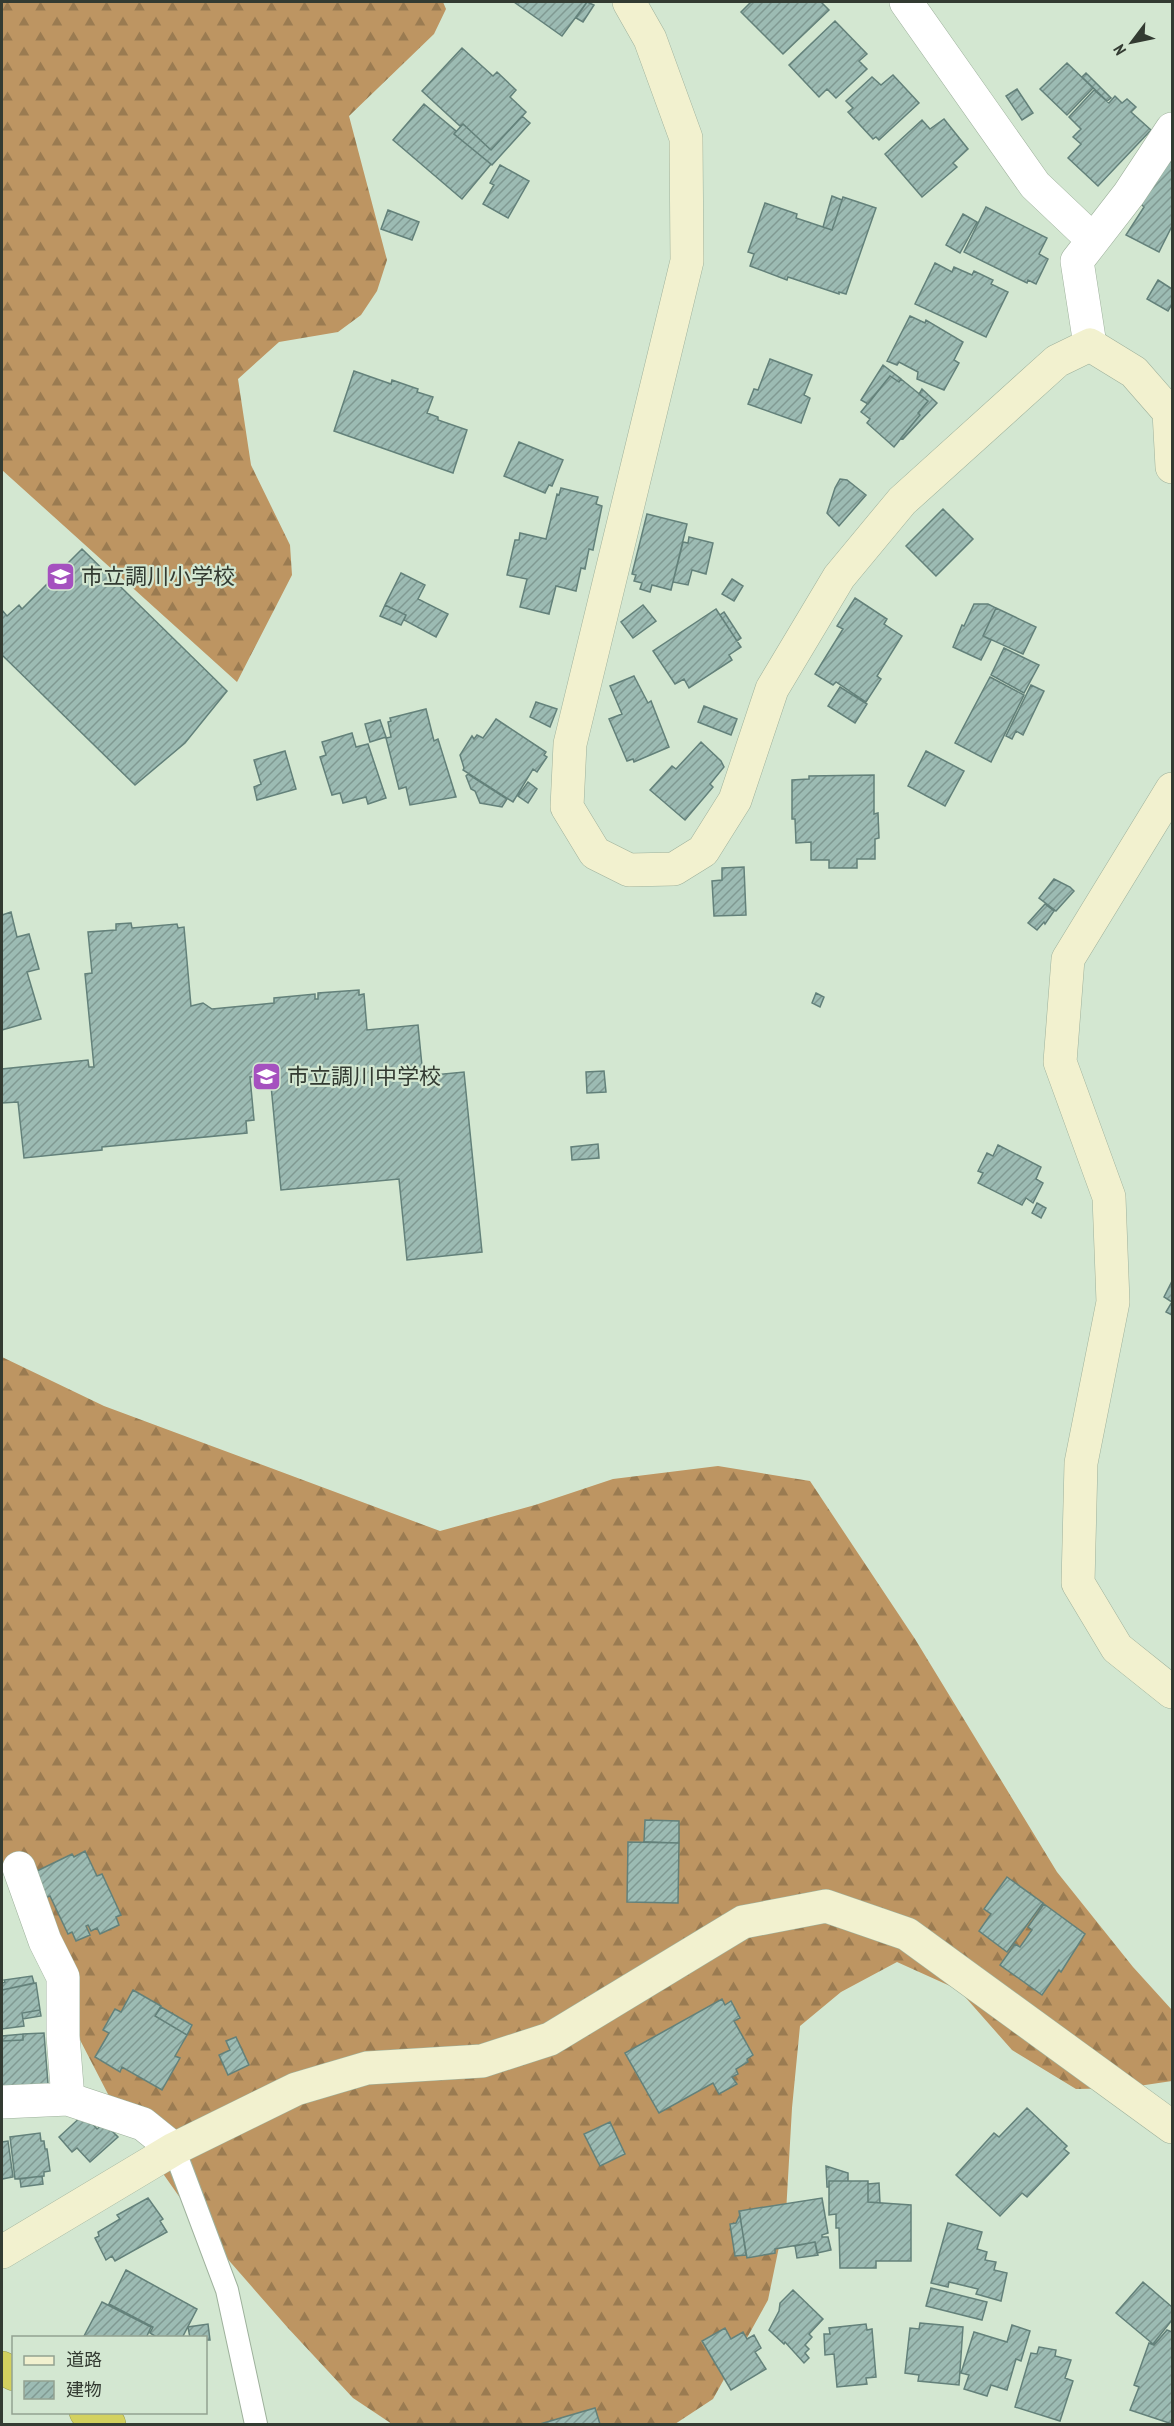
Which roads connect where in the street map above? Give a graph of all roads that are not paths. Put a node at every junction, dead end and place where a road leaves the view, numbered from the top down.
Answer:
1 (629, 2) edge
2 (906, 2) edge
3 (1173, 129) edge
4 (1093, 240) junction
5 (1090, 345) junction
6 (1173, 467) edge
7 (1173, 789) edge
8 (1173, 1692) edge
9 (19, 1868) dead end
10 (68, 2099) junction
11 (2, 2102) edge
12 (1173, 2127) edge
13 (174, 2149) junction
14 (2, 2252) edge
15 (90, 2414) edge
16 (110, 2424) edge
17 (256, 2424) edge

1 - 5 street
2 - 4 street
3 - 4 street
4 - 5 street
5 - 6 street
7 - 8 street
9 - 10 street
10 - 11 street
10 - 13 street
12 - 13 street
13 - 14 street
13 - 17 lane
15 - 16 highway

